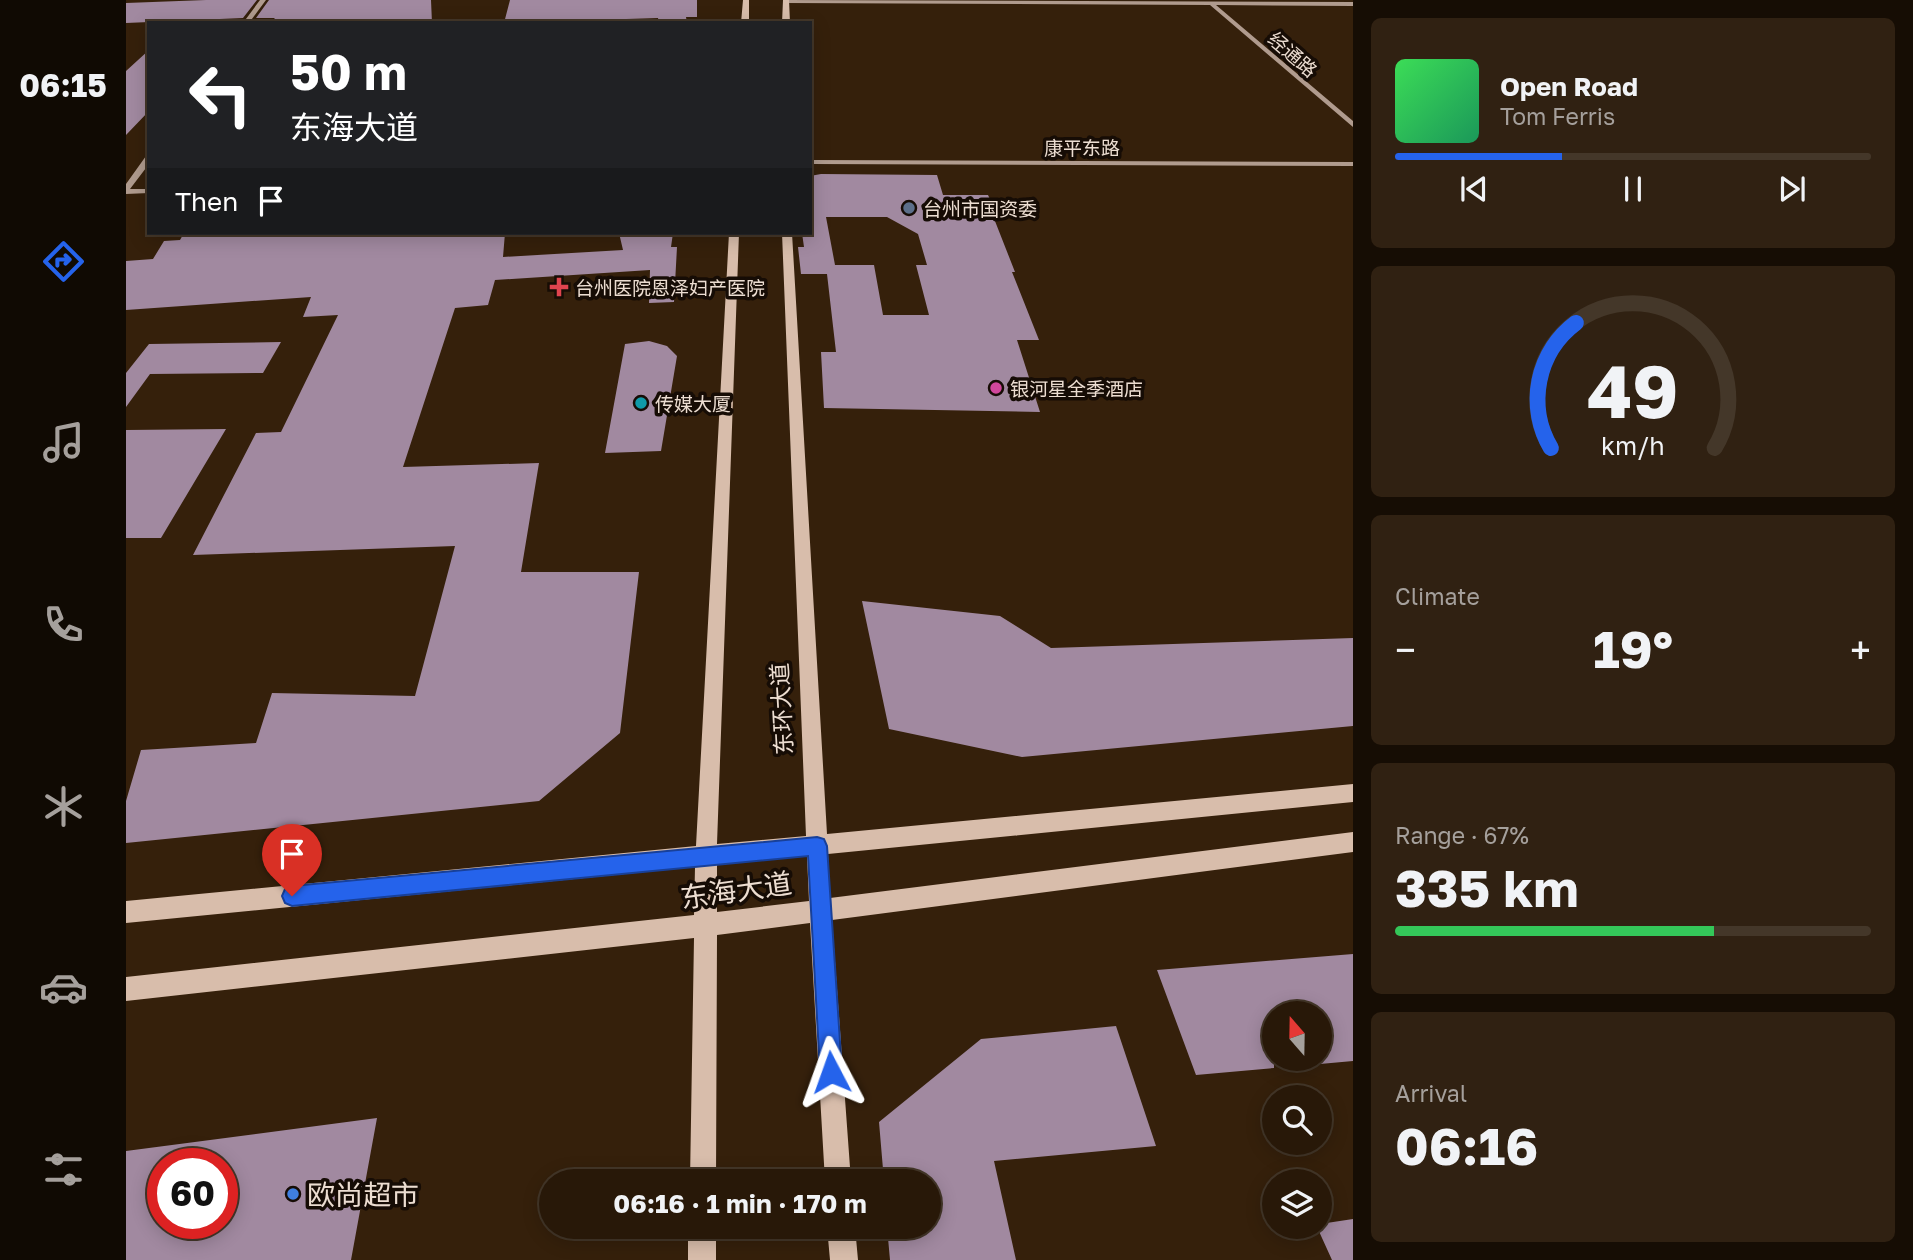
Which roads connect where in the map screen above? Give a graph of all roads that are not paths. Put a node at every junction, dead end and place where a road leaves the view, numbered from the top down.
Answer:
1 (263, 0) edge
2 (746, 0) edge
3 (786, 1) edge
4 (1353, 4) edge
5 (1213, 5) junction
6 (247, 21) edge
7 (745, 21) edge
8 (786, 21) edge
9 (1353, 125) edge
10 (147, 161) edge
11 (812, 162) edge
12 (1353, 164) edge
13 (126, 190) edge
14 (147, 191) edge
15 (734, 235) edge
16 (787, 235) edge
17 (1353, 793) edge
18 (1353, 842) edge
19 (817, 846) junction
20 (706, 856) junction
21 (820, 909) junction
22 (126, 912) edge
23 (706, 924) junction
24 (126, 989) edge
25 (703, 1169) edge
26 (837, 1169) edge
27 (702, 1239) edge
28 (842, 1239) edge
29 (702, 1260) edge
30 (844, 1260) edge

1 - 6 street
2 - 7 main road
3 - 5 street
3 - 8 main road
4 - 5 street
5 - 9 street, 经通路
10 - 13 street
11 - 12 street, 康平东路
13 - 14 street
15 - 20 main road
16 - 19 main road, 东环大道
17 - 19 main road, 东海大道
18 - 21 main road, 东海大道
19 - 20 main road, 东海大道
19 - 21 main road, 东环大道
20 - 22 main road, 东海大道
20 - 23 main road
21 - 23 main road, 东海大道
21 - 26 main road, 东环大道
23 - 24 main road, 东海大道
23 - 25 main road
27 - 29 main road
28 - 30 main road

